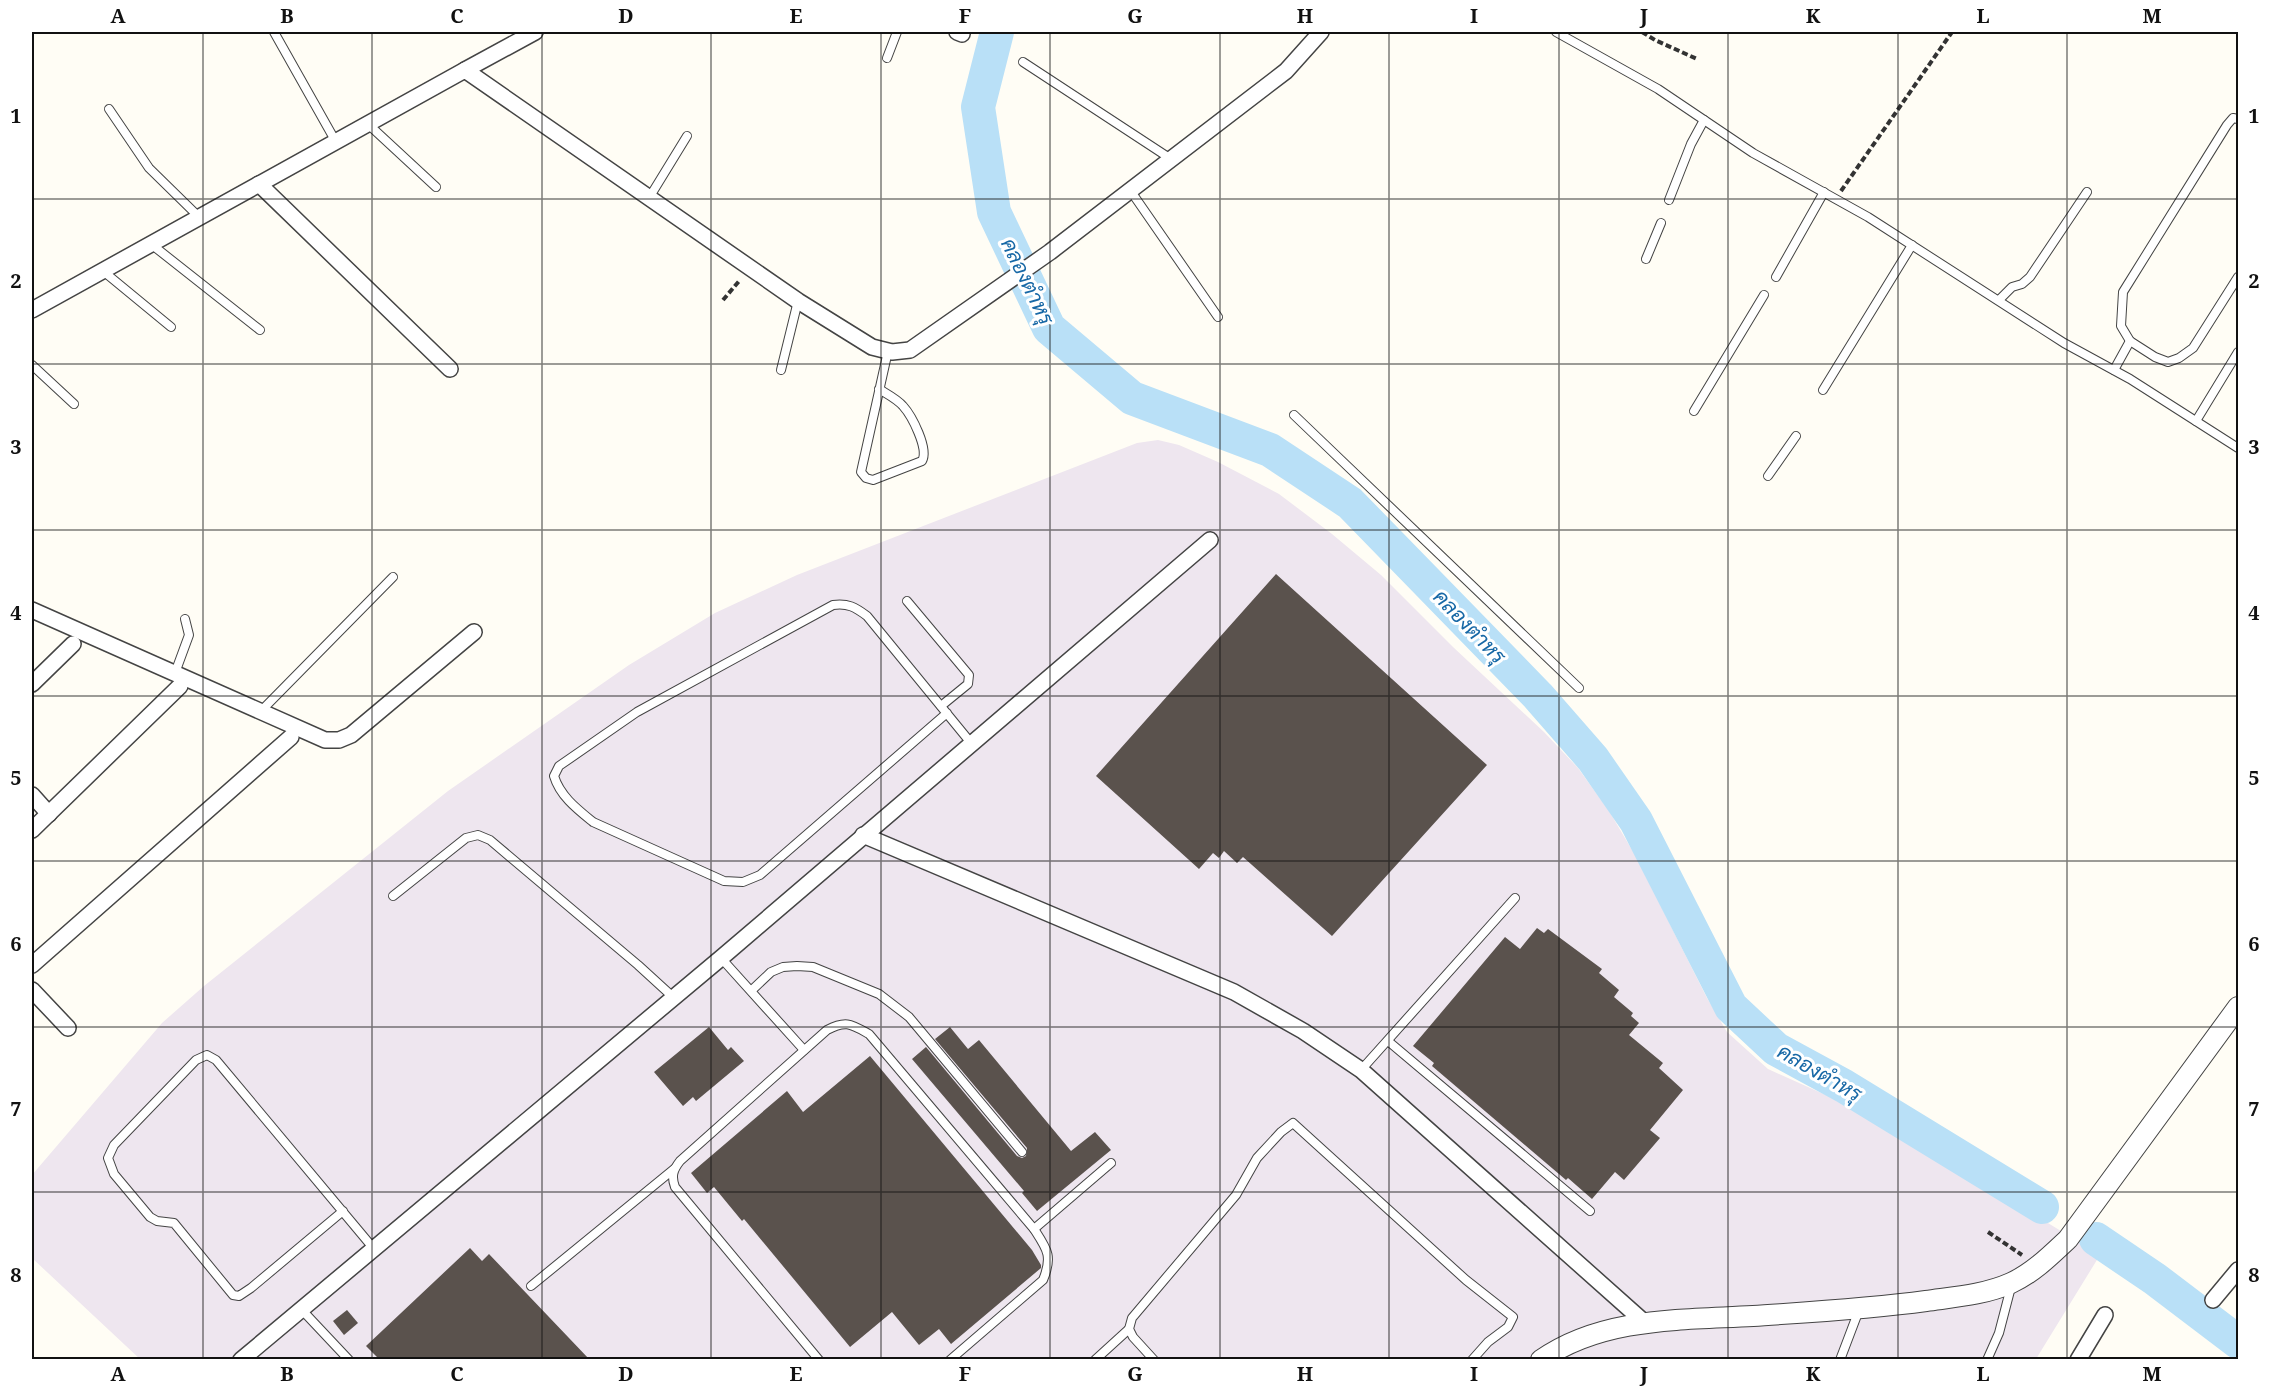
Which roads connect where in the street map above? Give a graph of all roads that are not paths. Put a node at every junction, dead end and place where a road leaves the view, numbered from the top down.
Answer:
1 (274, 32) edge
2 (535, 32) edge
3 (897, 32) edge
4 (1321, 32) edge
5 (1556, 32) edge
6 (887, 58) dead end
7 (1023, 62) dead end
8 (465, 70) junction
9 (108, 109) dead end
10 (2238, 119) edge
11 (1704, 120) junction
12 (368, 124) junction
13 (687, 136) dead end
14 (336, 142) junction
15 (1171, 159) junction
16 (259, 184) junction
17 (436, 187) dead end
18 (1130, 190) junction
19 (1824, 192) junction
20 (2088, 192) dead end
21 (649, 198) junction
22 (1669, 200) dead end
23 (199, 217) junction
24 (1661, 224) dead end
25 (151, 244) junction
26 (1912, 245) junction
27 (1646, 259) dead end
28 (103, 271) junction
29 (2238, 276) edge
30 (1776, 277) dead end
31 (1764, 295) dead end
32 (1999, 300) junction
33 (798, 301) junction
34 (32, 310) edge
35 (1218, 317) dead end
36 (171, 327) dead end
37 (260, 330) dead end
38 (2130, 341) junction
39 (888, 351) junction
40 (2238, 352) edge
41 (32, 365) edge
42 (450, 369) dead end
43 (782, 370) dead end
44 (2114, 370) junction
45 (879, 389) junction
46 (1823, 390) dead end
47 (74, 404) dead end
48 (1694, 411) dead end
49 (1294, 415) dead end
50 (2196, 421) junction
51 (1796, 436) dead end
52 (2238, 448) edge
53 (1768, 476) dead end
54 (1210, 540) dead end
55 (393, 577) dead end
56 (907, 601) dead end
57 (32, 610) edge
58 (185, 620) dead end
59 (474, 632) dead end
60 (73, 644) dead end
61 (178, 679) junction
62 (32, 684) edge
63 (1579, 688) dead end
64 (941, 706) junction
65 (261, 711) junction
66 (947, 713) junction
67 (291, 737) dead end
68 (971, 743) junction
69 (32, 795) edge
70 (49, 814) junction
71 (32, 831) edge
72 (863, 836) junction
73 (393, 896) dead end
74 (1515, 898) dead end
75 (721, 958) junction
76 (32, 965) edge
77 (32, 990) edge
78 (752, 990) junction
79 (673, 997) junction
80 (2238, 1007) edge
81 (68, 1028) dead end
82 (1388, 1041) junction
83 (804, 1050) junction
84 (1361, 1070) junction
85 (1022, 1152) dead end
86 (1111, 1162) dead end
87 (674, 1169) junction
88 (343, 1211) junction
89 (1590, 1211) dead end
90 (1035, 1229) junction
91 (374, 1248) junction
92 (2238, 1270) edge
93 (2012, 1283) junction
94 (531, 1286) dead end
95 (2213, 1300) dead end
96 (301, 1309) junction
97 (1859, 1309) junction
98 (2105, 1315) dead end
99 (1644, 1322) junction
100 (1129, 1329) junction
101 (1550, 1357) edge
102 (241, 1359) edge
103 (349, 1359) edge
104 (819, 1359) edge
105 (950, 1359) edge
106 (1095, 1359) edge
107 (1154, 1359) edge
108 (1472, 1359) edge
109 (1840, 1359) edge
110 (1987, 1359) edge
111 (2078, 1359) edge

1 - 14 lane
2 - 8 street
3 - 6 lane
4 - 15 street
5 - 11 lane
7 - 15 lane
8 - 12 street
8 - 21 street
9 - 23 lane
10 - 38 lane
11 - 19 lane
11 - 22 lane
12 - 14 street
12 - 17 lane
13 - 21 lane
14 - 16 street
15 - 18 street
16 - 23 street
16 - 42 street
18 - 35 lane
18 - 39 street
19 - 26 lane
19 - 30 lane
20 - 32 lane
21 - 33 street
23 - 25 street
24 - 27 lane
25 - 28 street
25 - 37 lane
26 - 32 lane
26 - 46 lane
28 - 34 street
28 - 36 lane
29 - 38 lane
31 - 48 lane
32 - 44 lane
33 - 39 street
33 - 43 lane
38 - 44 lane
39 - 45 lane
40 - 50 lane
41 - 47 lane
44 - 50 lane
45 - 45 lane
49 - 63 lane
50 - 52 lane
51 - 53 lane
54 - 68 street
55 - 65 lane
56 - 64 lane
57 - 61 street
58 - 61 lane
59 - 65 street
60 - 62 street
61 - 65 street
61 - 70 street
64 - 66 lane
64 - 66 lane
66 - 68 lane
67 - 76 street
68 - 72 street
69 - 70 street
70 - 71 street
72 - 75 street
72 - 84 street
73 - 79 lane
74 - 82 lane
75 - 78 lane
75 - 79 street
77 - 81 street
78 - 83 lane
78 - 85 lane
79 - 91 street
80 - 93 street
82 - 84 lane
82 - 89 lane
83 - 87 lane
83 - 90 lane
84 - 99 street
86 - 90 lane
87 - 94 lane
87 - 104 lane
88 - 88 lane
88 - 91 lane
90 - 105 lane
91 - 96 street
92 - 95 street
93 - 97 street
93 - 110 lane
96 - 102 street
96 - 103 lane
97 - 99 street
97 - 109 lane
98 - 111 street
99 - 101 street
100 - 106 lane
100 - 107 lane
100 - 108 lane

